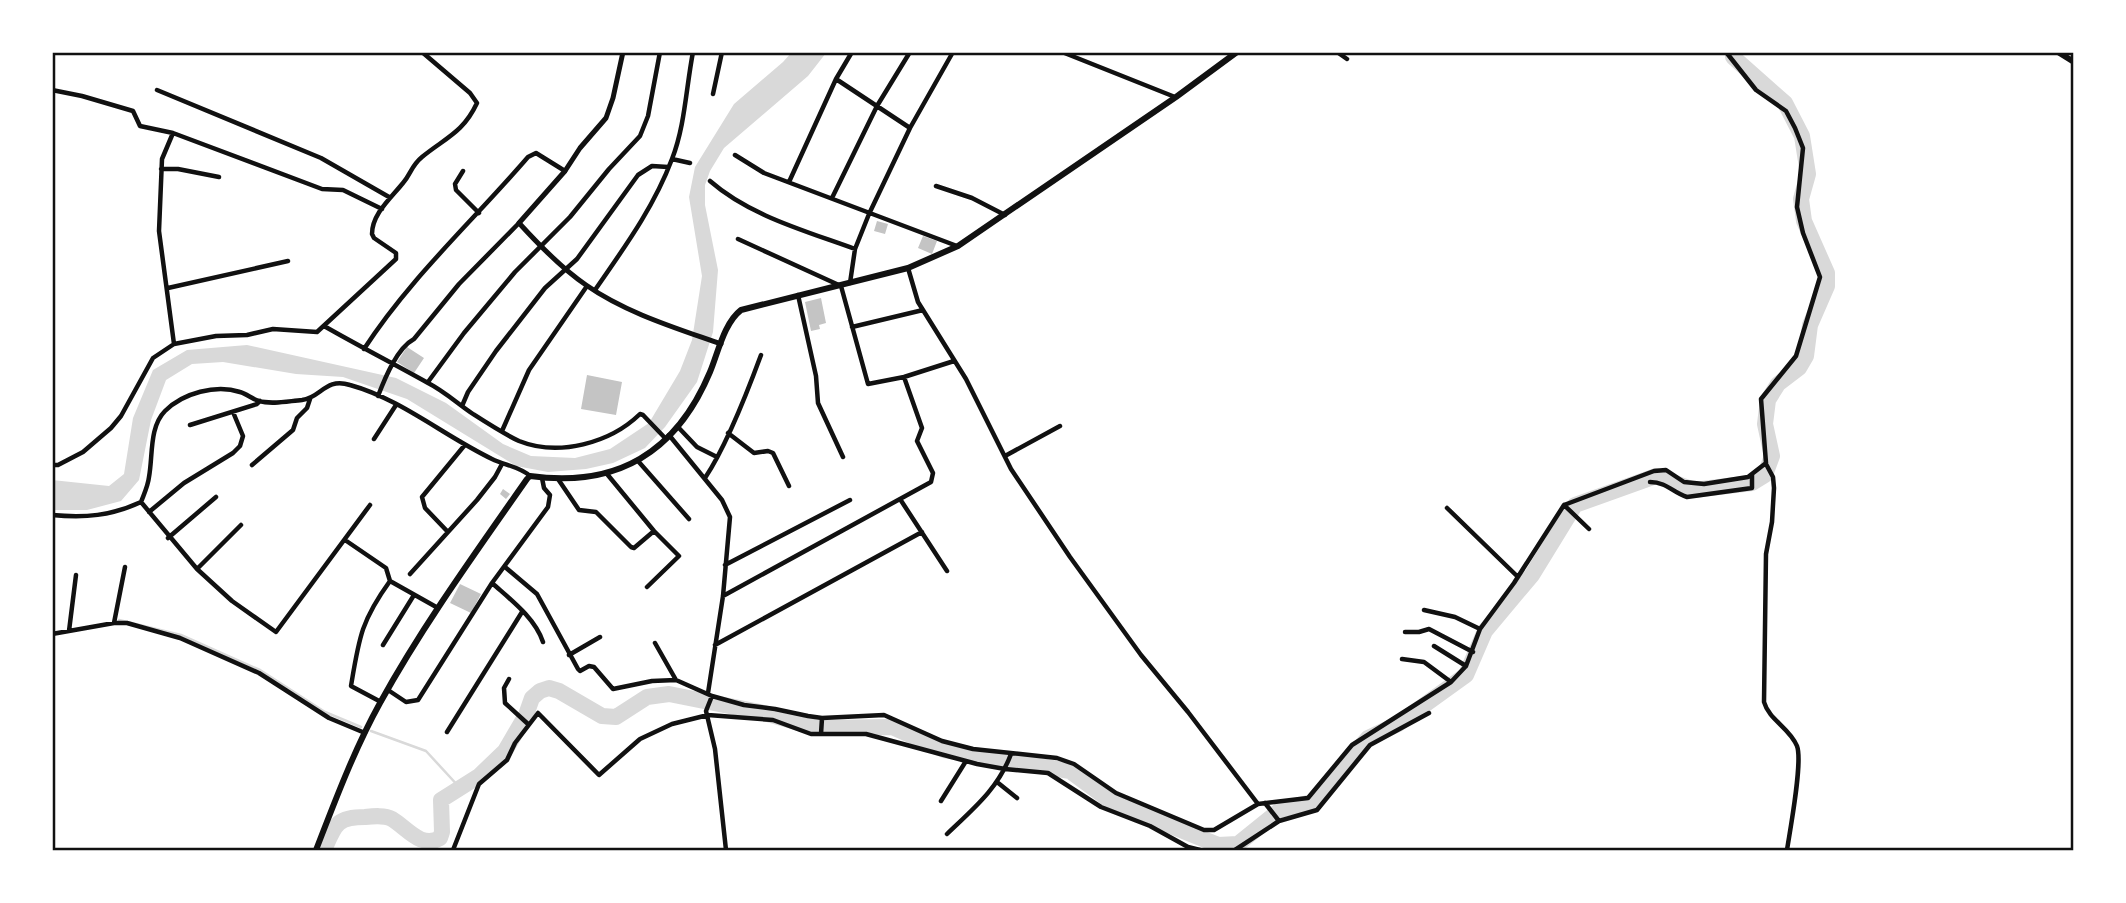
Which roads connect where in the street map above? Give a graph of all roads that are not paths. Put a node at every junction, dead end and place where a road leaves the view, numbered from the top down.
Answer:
1 (422, 52) edge
2 (623, 52) edge
3 (660, 52) edge
4 (693, 52) edge
5 (722, 52) edge
6 (852, 52) edge
7 (910, 52) edge
8 (953, 52) edge
9 (1062, 52) edge
10 (1237, 52) edge
11 (1336, 52) edge
12 (1726, 52) edge
13 (2058, 52) edge
14 (1347, 59) dead end
15 (2074, 62) edge
16 (835, 79) junction
17 (52, 90) edge
18 (158, 90) dead end
19 (713, 94) dead end
20 (1176, 97) junction
21 (877, 106) junction
22 (910, 128) junction
23 (173, 133) junction
24 (735, 155) dead end
25 (672, 159) junction
26 (691, 163) dead end
27 (668, 167) junction
28 (162, 169) junction
29 (463, 171) dead end
30 (565, 171) junction
31 (219, 177) dead end
32 (710, 181) dead end
33 (789, 182) junction
34 (936, 186) dead end
35 (389, 197) junction
36 (832, 198) junction
37 (382, 209) junction
38 (479, 213) junction
39 (869, 214) junction
40 (1005, 215) junction
41 (519, 223) junction
42 (738, 239) dead end
43 (958, 246) junction
44 (540, 247) junction
45 (855, 249) junction
46 (288, 261) dead end
47 (565, 268) junction
48 (908, 268) junction
49 (850, 284) junction
50 (587, 286) junction
51 (841, 286) junction
52 (168, 288) junction
53 (595, 290) junction
54 (798, 295) junction
55 (923, 310) junction
56 (324, 326) junction
57 (852, 327) junction
58 (717, 343) junction
59 (174, 344) junction
60 (364, 349) junction
61 (761, 355) dead end
62 (954, 361) junction
63 (393, 365) junction
64 (904, 377) junction
65 (428, 382) junction
66 (379, 394) junction
67 (310, 399) junction
68 (260, 401) junction
69 (396, 405) junction
70 (462, 406) junction
71 (233, 412) junction
72 (190, 425) dead end
73 (1059, 425) dead end
74 (678, 426) junction
75 (502, 431) junction
76 (728, 433) junction
77 (666, 436) junction
78 (374, 439) dead end
79 (464, 446) junction
80 (1004, 456) junction
81 (717, 457) junction
82 (844, 457) dead end
83 (638, 461) junction
84 (1766, 463) junction
85 (502, 464) junction
86 (253, 465) dead end
87 (52, 466) edge
88 (607, 474) junction
89 (530, 476) junction
90 (542, 478) junction
91 (705, 478) junction
92 (558, 479) junction
93 (1753, 479) junction
94 (1650, 482) dead end
95 (789, 486) dead end
96 (216, 497) dead end
97 (900, 499) junction
98 (850, 500) dead end
99 (141, 502) junction
100 (370, 506) dead end
101 (1565, 506) junction
102 (1447, 508) dead end
103 (149, 512) junction
104 (52, 515) edge
105 (689, 519) dead end
106 (241, 525) dead end
107 (1589, 529) dead end
108 (447, 531) junction
109 (654, 531) junction
110 (922, 532) junction
111 (168, 538) junction
112 (345, 540) junction
113 (724, 566) junction
114 (125, 567) dead end
115 (505, 567) junction
116 (197, 569) junction
117 (947, 571) dead end
118 (410, 574) dead end
119 (76, 575) dead end
120 (1518, 577) junction
121 (390, 580) junction
122 (492, 583) junction
123 (647, 587) dead end
124 (414, 595) junction
125 (723, 596) junction
126 (438, 608) junction
127 (1424, 610) dead end
128 (522, 612) junction
129 (114, 623) junction
130 (1480, 629) junction
131 (69, 631) junction
132 (1405, 632) dead end
133 (52, 634) edge
134 (600, 637) dead end
135 (543, 642) dead end
136 (655, 643) dead end
137 (383, 645) dead end
138 (715, 645) junction
139 (1434, 646) dead end
140 (1473, 652) junction
141 (569, 656) junction
142 (1402, 659) dead end
143 (1466, 666) junction
144 (509, 679) dead end
145 (676, 680) junction
146 (1451, 682) junction
147 (388, 690) junction
148 (710, 696) junction
149 (381, 702) junction
150 (707, 713) junction
151 (1429, 713) dead end
152 (822, 720) junction
153 (527, 723) junction
154 (447, 732) dead end
155 (365, 733) junction
156 (821, 733) junction
157 (1010, 756) junction
158 (967, 761) junction
159 (1005, 769) junction
160 (998, 782) junction
161 (1017, 798) dead end
162 (941, 801) dead end
163 (1258, 804) junction
164 (1266, 805) junction
165 (1278, 820) junction
166 (947, 834) dead end
167 (316, 850) edge
168 (453, 850) edge
169 (726, 850) edge
170 (1200, 850) edge
171 (1235, 850) edge
172 (1787, 850) edge

1 - 35 street
2 - 30 street
3 - 44 street
4 - 25 street
5 - 19 street
6 - 16 street
7 - 21 street
8 - 22 street
9 - 20 street
10 - 20 main road
11 - 14 street
12 - 84 street
13 - 15 main road
16 - 21 street
16 - 33 street
17 - 23 street
18 - 35 street
20 - 40 main road
21 - 22 street
21 - 36 street
22 - 39 street
23 - 28 street
23 - 37 street
24 - 33 street
25 - 26 street
25 - 27 street
27 - 47 street
27 - 53 street
28 - 31 street
28 - 52 street
29 - 38 street
30 - 38 street
30 - 41 street
32 - 45 street
33 - 36 street
34 - 40 street
35 - 37 street
36 - 39 street
37 - 56 street
38 - 60 street
39 - 43 street
39 - 45 street
40 - 43 main road
41 - 44 street
41 - 63 street
42 - 51 street
43 - 48 main road
44 - 47 street
44 - 65 street
45 - 49 street
46 - 52 street
47 - 50 street
47 - 70 street
48 - 49 main road
48 - 55 street
49 - 51 main road
50 - 53 street
50 - 75 street
51 - 54 main road
51 - 57 street
52 - 59 street
53 - 58 street
54 - 58 main road
54 - 82 street
55 - 57 street
55 - 62 street
56 - 59 street
56 - 60 street
57 - 64 street
58 - 74 main road
59 - 87 street
60 - 63 street
61 - 76 street
62 - 64 street
62 - 80 street
63 - 65 street
63 - 66 street
64 - 97 street
65 - 70 street
66 - 67 street
66 - 69 street
67 - 68 street
67 - 86 street
68 - 71 street
68 - 99 street
69 - 78 street
69 - 79 street
70 - 75 street
71 - 72 street
71 - 103 street
73 - 80 street
74 - 77 main road
74 - 81 street
75 - 77 street
76 - 81 street
76 - 95 street
77 - 83 main road
77 - 91 street
79 - 85 street
79 - 108 street
80 - 163 street
81 - 91 street
83 - 88 main road
83 - 105 street
84 - 93 street
84 - 172 street
85 - 89 street
85 - 108 street
88 - 92 main road
88 - 109 street
89 - 90 main road
89 - 126 main road
90 - 92 main road
90 - 115 street
91 - 113 street
92 - 109 street
93 - 94 street
93 - 101 street
96 - 111 street
97 - 110 street
97 - 125 street
98 - 113 street
99 - 103 street
99 - 104 street
100 - 112 street
101 - 107 street
101 - 120 street
102 - 120 street
103 - 111 street
106 - 116 street
108 - 118 street
109 - 123 street
110 - 117 street
110 - 138 street
111 - 116 street
112 - 116 street
112 - 121 street
113 - 125 street
114 - 129 street
115 - 122 street
115 - 141 street
119 - 131 street
120 - 130 street
121 - 124 street
121 - 149 street
122 - 128 street
122 - 147 street
124 - 126 street
124 - 137 street
125 - 138 street
126 - 147 main road
127 - 130 street
128 - 135 street
128 - 154 street
129 - 131 street
129 - 155 street
130 - 140 street
131 - 133 street
132 - 140 street
134 - 141 street
136 - 145 street
138 - 148 street
139 - 143 street
140 - 143 street
141 - 145 street
142 - 146 street
143 - 146 street
144 - 153 street
145 - 148 street
146 - 164 street
147 - 149 main road
148 - 150 street
148 - 152 street
149 - 155 main road
150 - 153 street
150 - 156 street
150 - 169 street
151 - 165 street
152 - 156 street
152 - 157 street
153 - 168 street
155 - 167 main road
156 - 158 street
157 - 159 street
157 - 163 street
158 - 159 street
158 - 162 street
159 - 160 street
159 - 170 street
160 - 161 street
160 - 166 street
163 - 164 street
164 - 165 street
165 - 171 street

